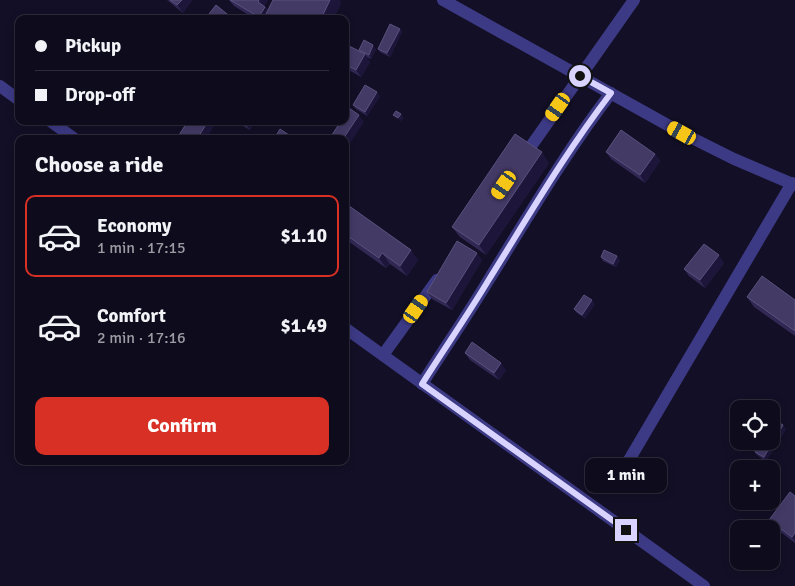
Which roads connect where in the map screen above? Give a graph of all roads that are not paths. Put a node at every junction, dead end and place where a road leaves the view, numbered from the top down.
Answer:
1 (444, 0) edge
2 (634, 0) edge
3 (580, 76) junction
4 (0, 86) edge
5 (611, 93) junction
6 (15, 97) edge
7 (55, 125) edge
8 (69, 135) edge
9 (513, 172) edge
10 (794, 184) edge
11 (445, 268) edge
12 (349, 331) edge
13 (383, 355) junction
14 (422, 384) junction
15 (622, 472) dead end
16 (704, 586) edge

1 - 3 street
2 - 3 street
3 - 5 street
3 - 9 street
4 - 6 street
5 - 10 street
5 - 14 street
7 - 8 street
10 - 15 street
11 - 13 street
12 - 13 street
13 - 14 street
14 - 16 street

